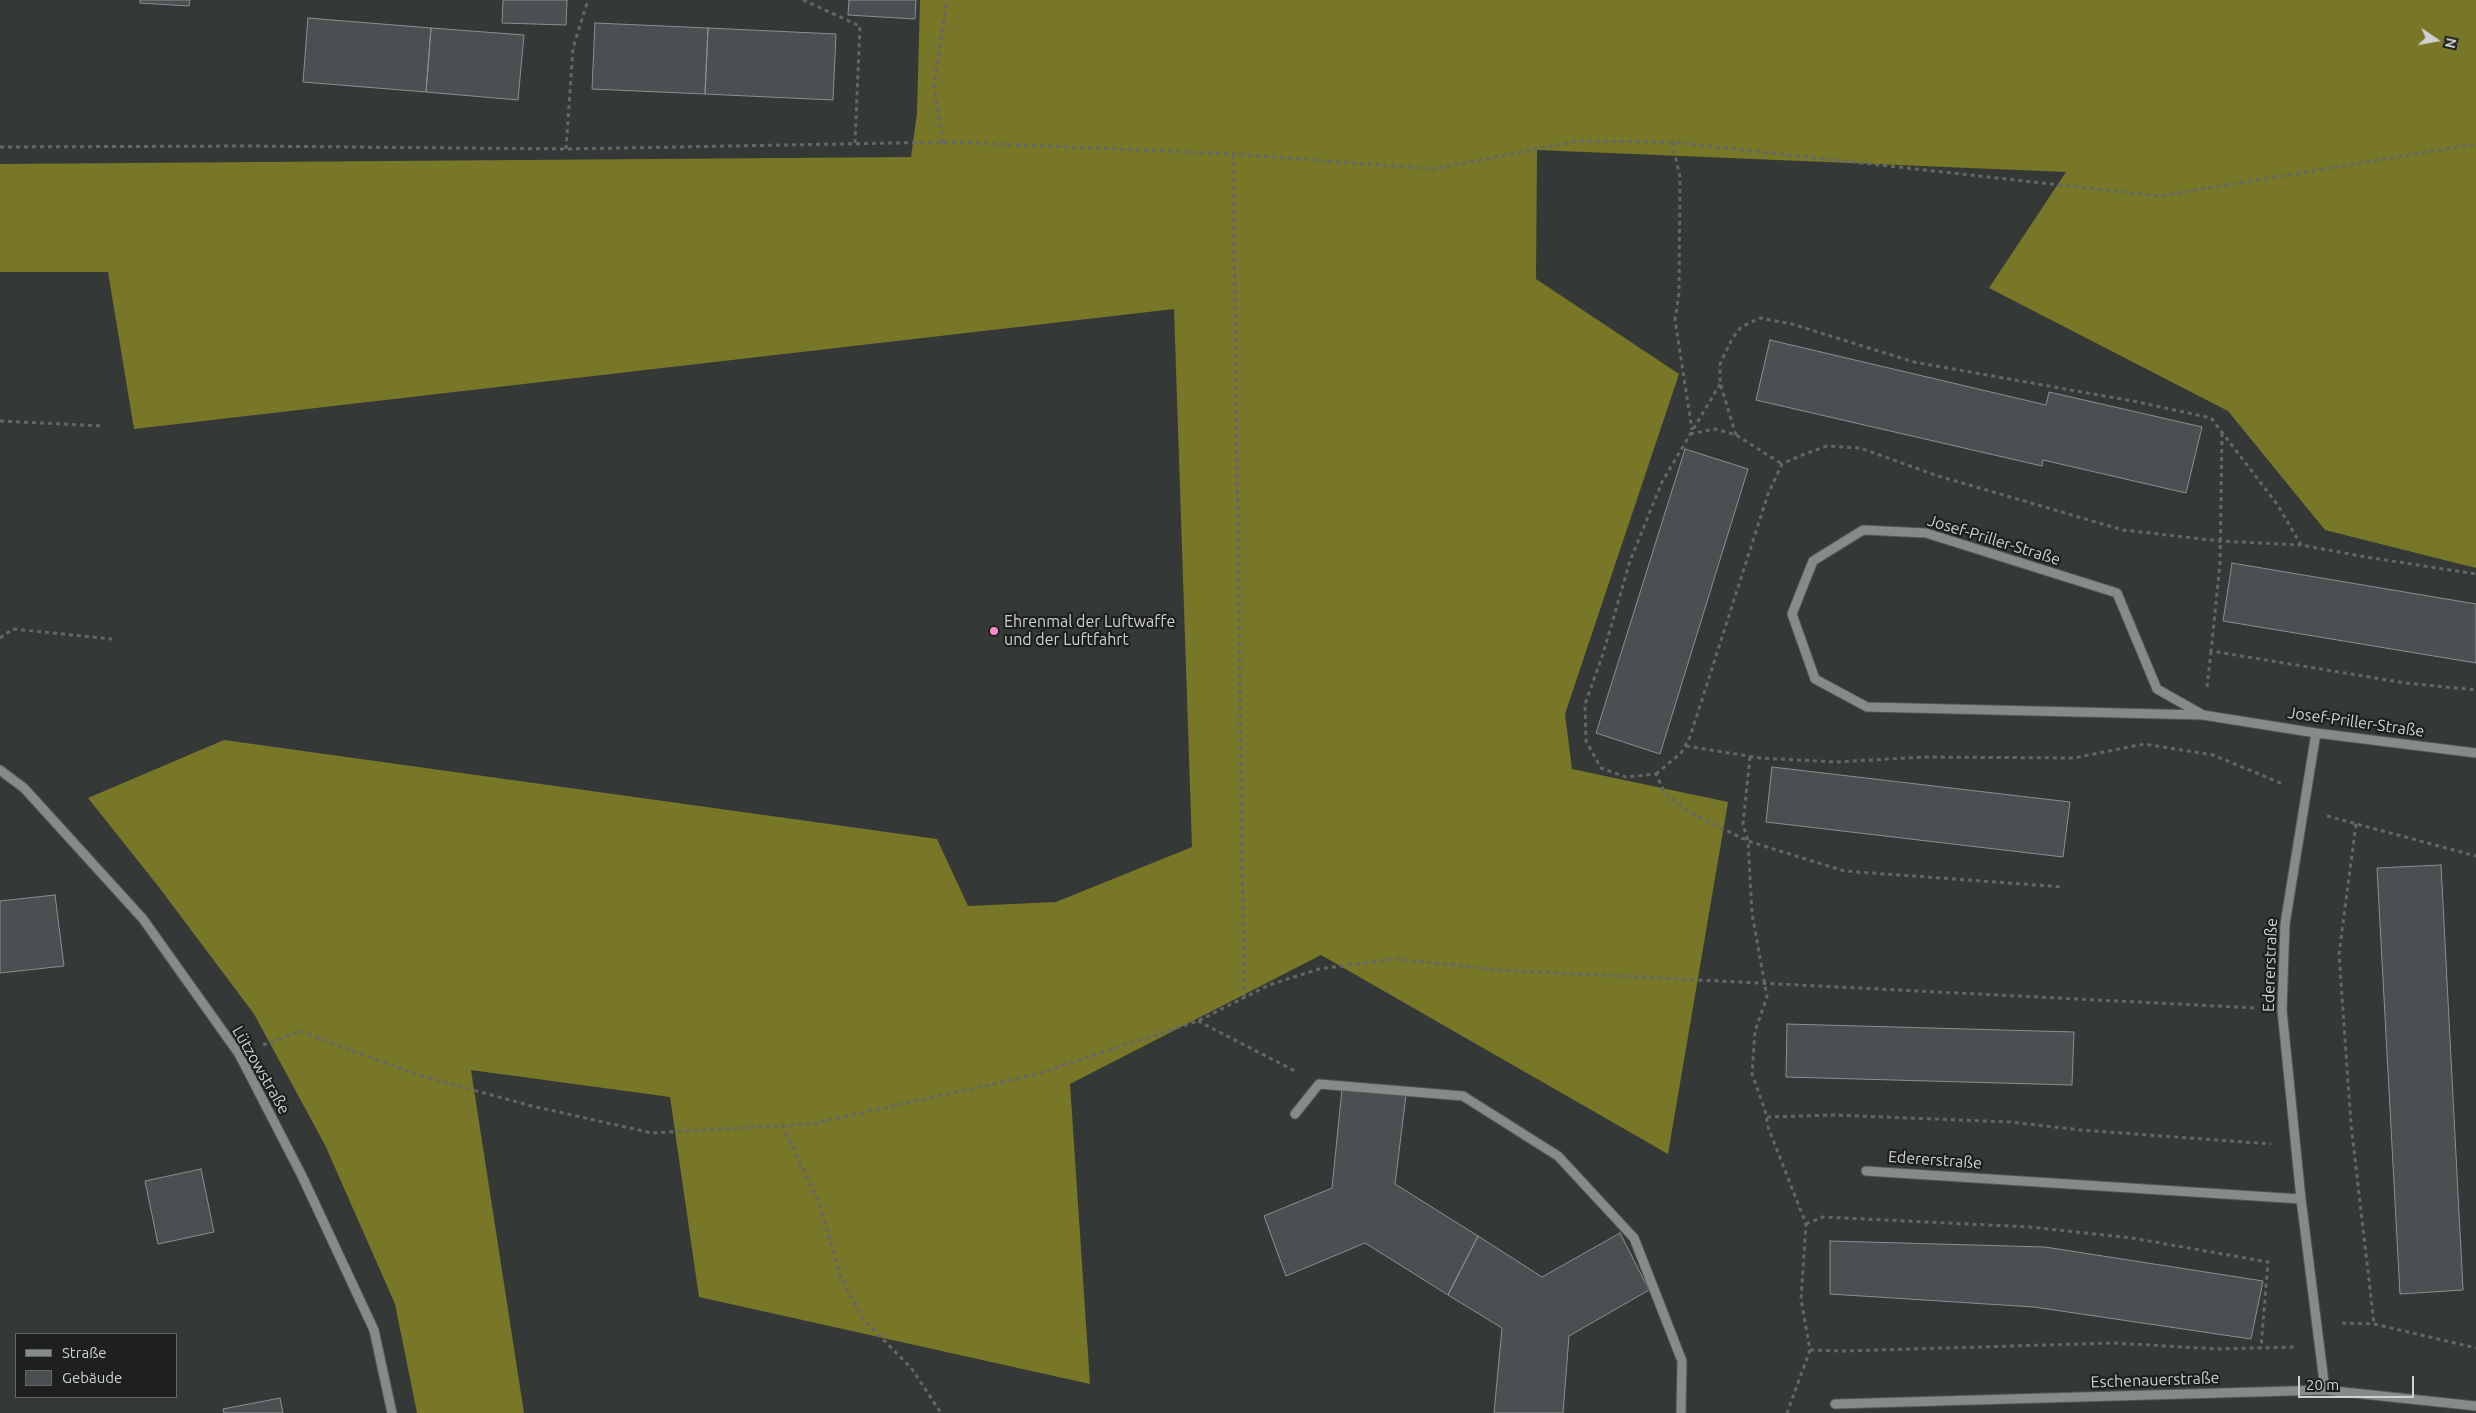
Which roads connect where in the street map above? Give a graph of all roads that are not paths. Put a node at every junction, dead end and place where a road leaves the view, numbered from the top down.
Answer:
1 (2203, 715) junction
2 (2316, 734) junction
3 (2476, 753) edge
4 (0, 770) edge
5 (1295, 1114) dead end
6 (1866, 1171) dead end
7 (2301, 1199) junction
8 (2325, 1390) junction
9 (1835, 1404) dead end
10 (2476, 1406) edge
11 (392, 1413) edge
12 (1680, 1413) edge

1 - 1 street, Josef-Priller-Straße
1 - 2 street, Josef-Priller-Straße
2 - 3 street, Josef-Priller-Straße
2 - 7 street, Edererstraße
4 - 11 street, Lützowstraße
5 - 12 street
6 - 7 street, Edererstraße
7 - 8 street, Edererstraße
8 - 9 street, Eschenauerstraße
8 - 10 street, Eschenauerstraße

